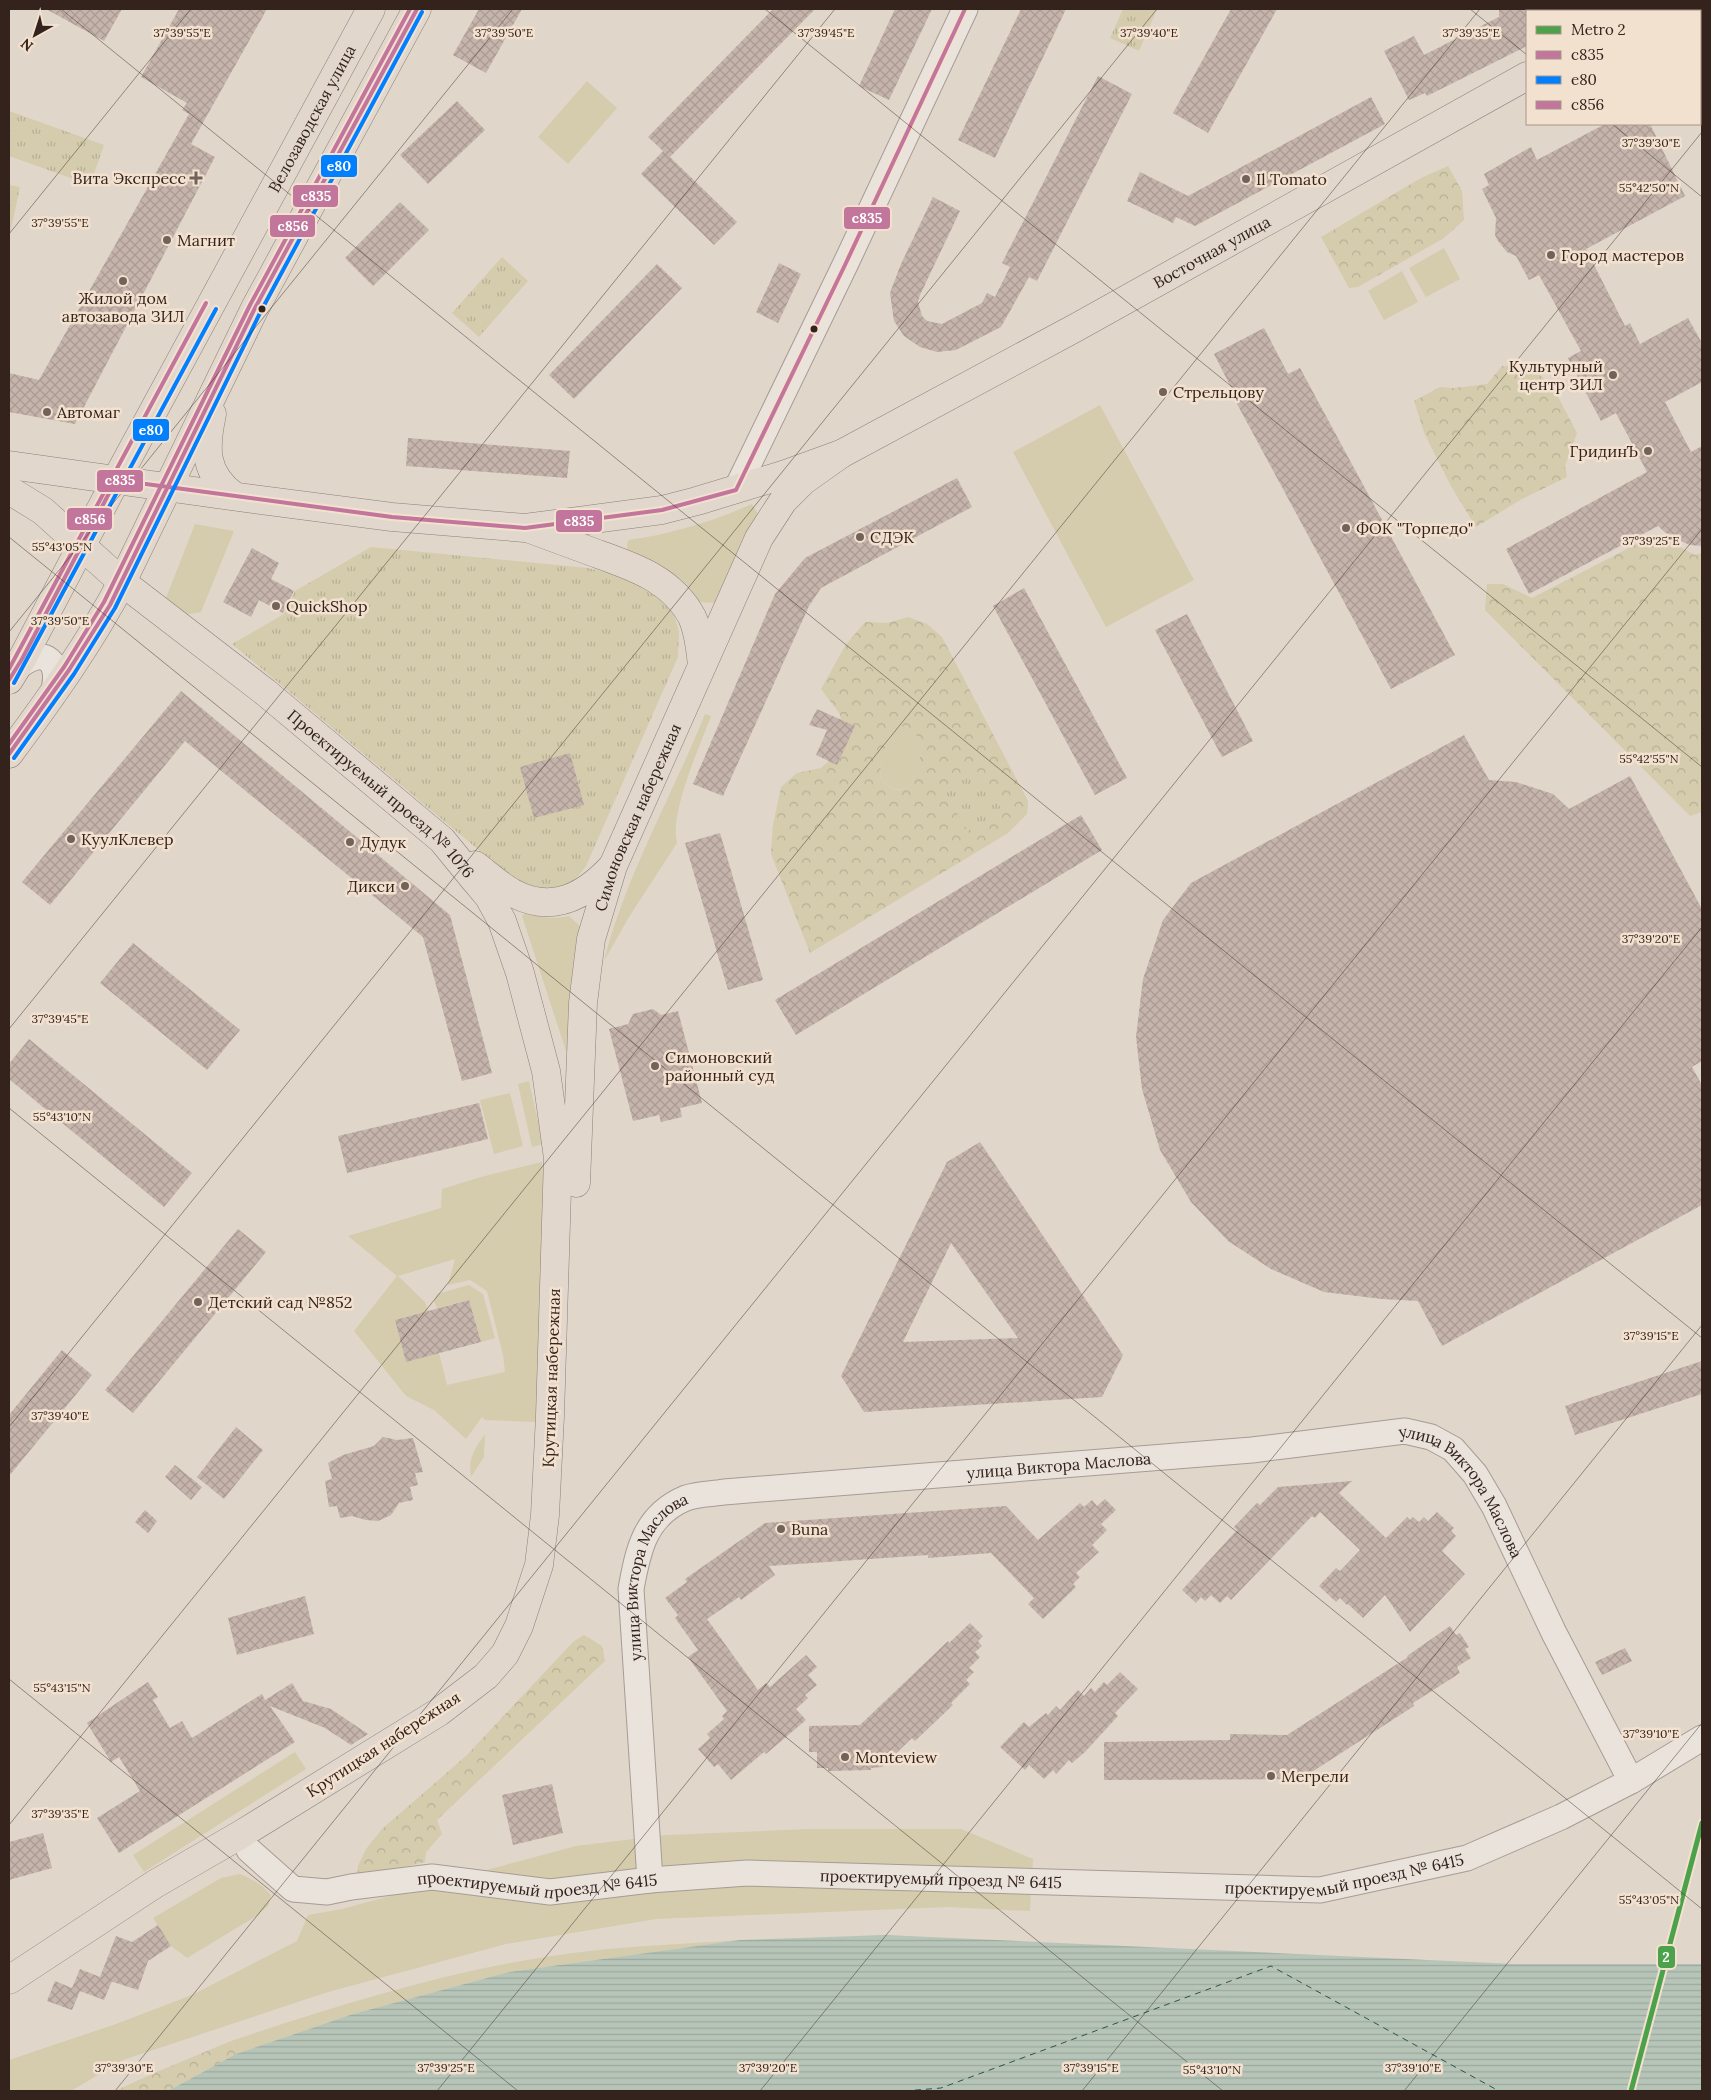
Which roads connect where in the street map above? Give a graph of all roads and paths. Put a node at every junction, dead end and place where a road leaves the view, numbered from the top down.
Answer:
1 (371, 9) edge
2 (417, 9) edge
3 (965, 9) edge
4 (1526, 77) edge
5 (216, 388) junction
6 (841, 454) junction
7 (9, 464) edge
8 (116, 480) junction
9 (168, 487) junction
10 (9, 490) edge
11 (736, 490) junction
12 (234, 496) junction
13 (783, 501) joint
14 (525, 528) junction
15 (82, 546) junction
16 (122, 582) junction
17 (702, 665) junction
18 (12, 675) edge
19 (52, 696) junction
20 (9, 754) edge
21 (442, 840) junction
22 (613, 866) junction
23 (546, 1072) joint
24 (576, 1156) joint
25 (1702, 1738) edge
26 (1631, 1781) junction
27 (245, 1842) junction
28 (650, 1880) junction
29 (9, 1980) edge
30 (9, 1995) edge

1 - 8 main road, Велозаводская улица
2 - 5 main road
3 - 11 street
4 - 6 main road, Восточная улица
5 - 9 main road
5 - 12 main road
6 - 11 main road, Восточная улица
6 - 13 main road, Восточная улица
7 - 8 main road, Восточная улица
8 - 9 main road, Восточная улица
8 - 15 main road, Велозаводская улица
9 - 12 main road, Восточная улица
9 - 16 main road
10 - 15 main road, Проектируемый проезд № 1076
11 - 14 main road, Восточная улица
12 - 14 main road, Восточная улица
13 - 17 main road, Симоновская набережная
14 - 17 main road
15 - 16 main road, Проектируемый проезд № 1076
15 - 18 main road, Велозаводская улица
16 - 19 main road
16 - 21 main road, Проектируемый проезд № 1076
17 - 22 main road, Симоновская набережная
18 - 19 street
19 - 20 main road
21 - 22 main road
21 - 23 main road, Проектируемый проезд № 1076
22 - 24 main road, Симоновская набережная
23 - 27 main road, Крутицкая набережная
24 - 27 main road, Крутицкая набережная
25 - 26 street, проектируемый проезд № 6415
26 - 28 street, проектируемый проезд № 6415
26 - 28 street, улица Виктора Маслова
27 - 28 street, проектируемый проезд № 6415
27 - 29 main road, Крутицкая набережная
27 - 30 main road, Крутицкая набережная

